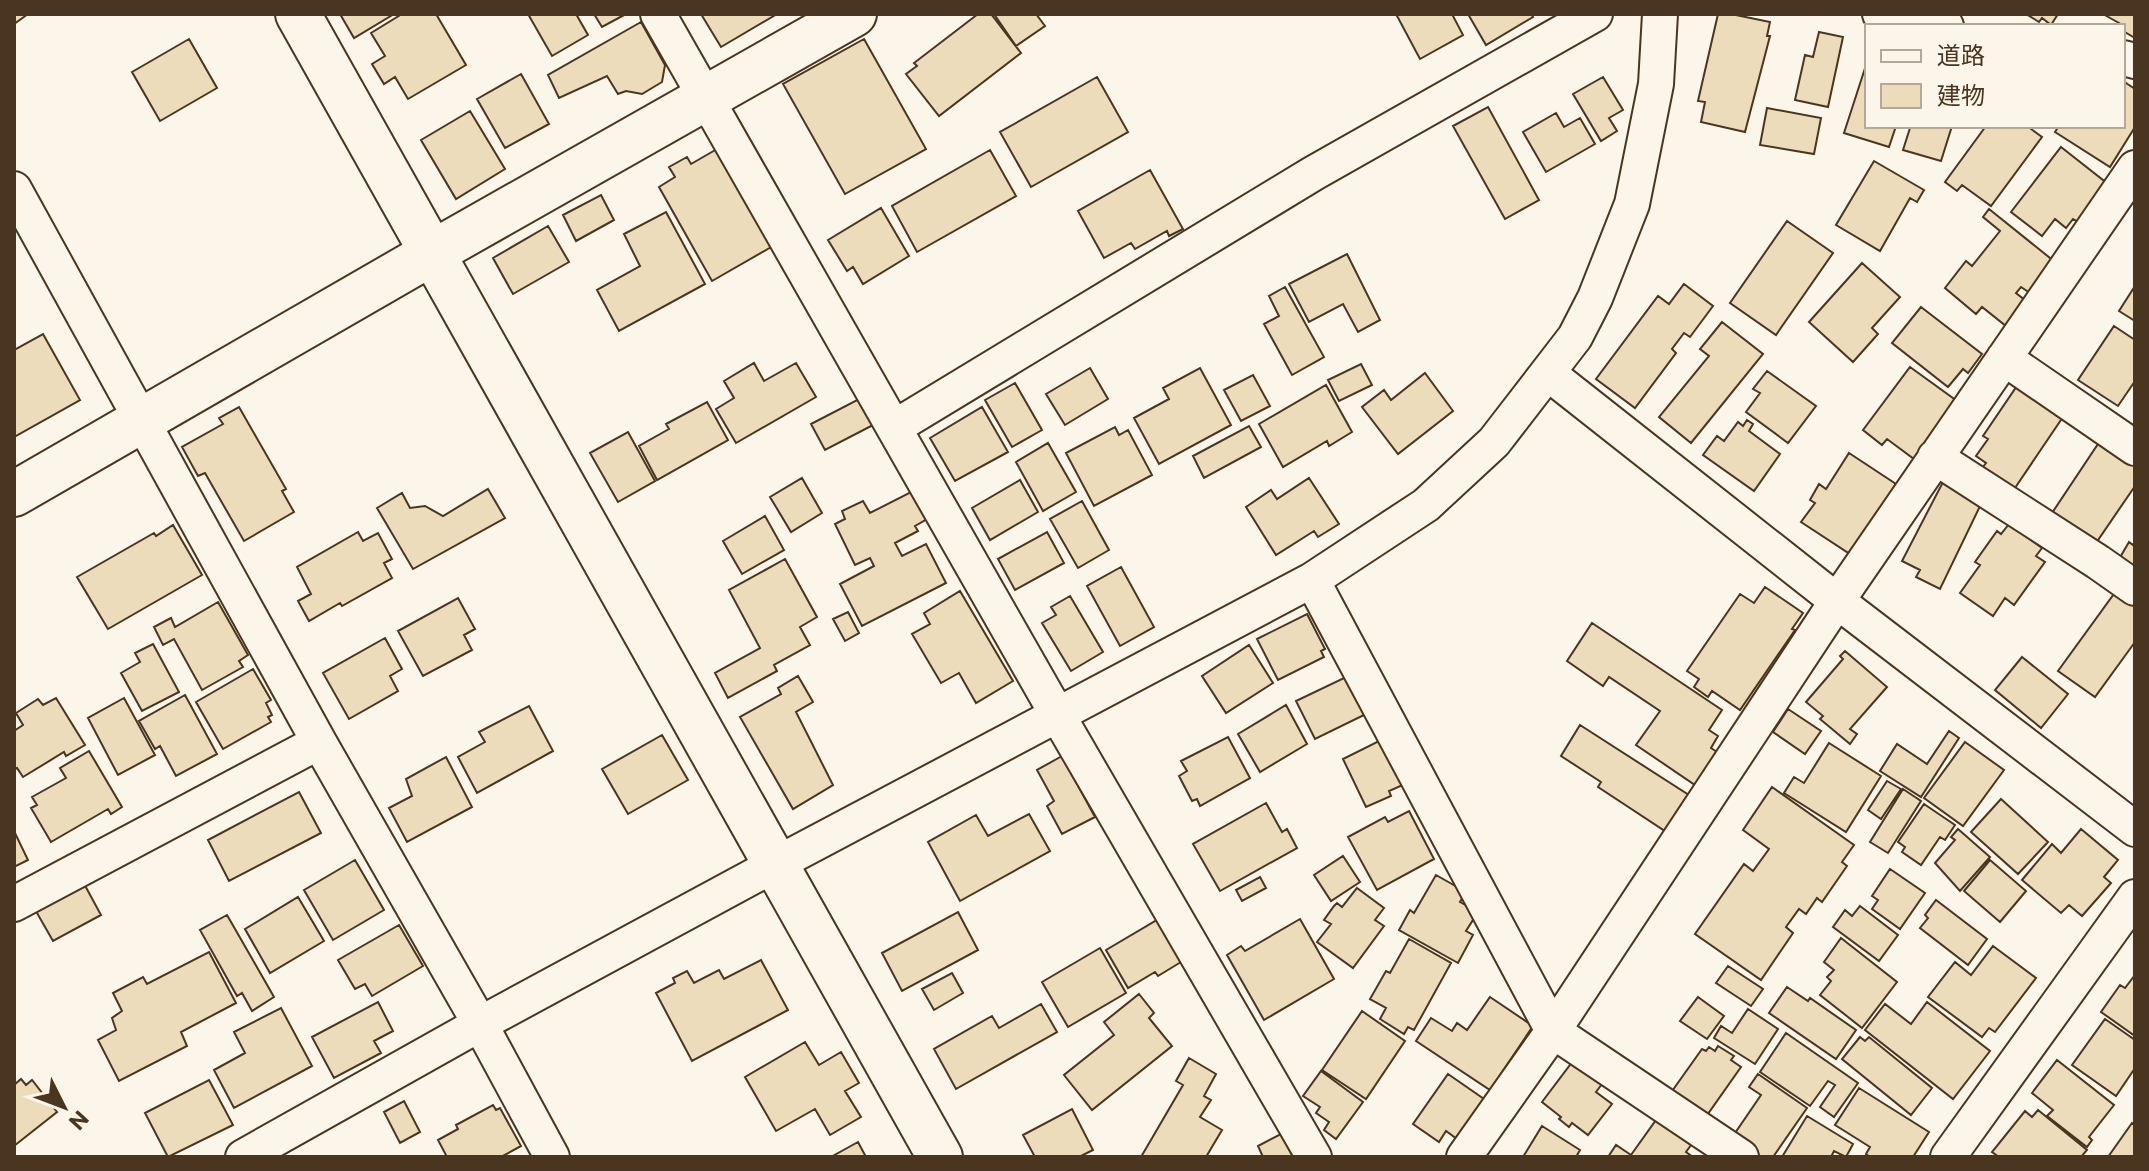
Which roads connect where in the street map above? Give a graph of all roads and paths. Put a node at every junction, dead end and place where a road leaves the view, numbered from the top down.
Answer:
1 (298, 14) edge
2 (658, 14) edge
3 (854, 14) edge
4 (1595, 14) edge
5 (1660, 14) edge
6 (1880, 14) edge
7 (1935, 24) edge
8 (707, 97) junction
9 (2135, 168) edge
10 (14, 189) edge
11 (432, 253) junction
12 (2004, 358) junction
13 (1549, 374) junction
14 (143, 420) junction
15 (895, 427) junction
16 (2135, 448) edge
17 (1935, 457) junction
18 (14, 494) edge
19 (1312, 580) junction
20 (2135, 588) edge
21 (1837, 601) junction
22 (1057, 714) junction
23 (319, 742) junction
24 (2135, 829) edge
25 (776, 864) junction
26 (14, 904) edge
27 (2129, 920) edge
28 (480, 1024) junction
29 (1553, 1031) junction
30 (243, 1157) edge
31 (552, 1157) edge
32 (940, 1157) edge
33 (1314, 1157) edge
34 (1464, 1157) edge
35 (1741, 1157) edge
36 (1948, 1157) edge

1 - 11 street
2 - 8 street
3 - 8 street
4 - 15 street
5 - 13 street
6 - 7 street
8 - 11 street
8 - 15 street
9 - 12 street
10 - 14 street
11 - 14 street
11 - 25 street
12 - 16 street
12 - 17 street
13 - 19 street
13 - 21 street
14 - 18 street
14 - 23 street
15 - 22 street
17 - 20 street
17 - 21 street
19 - 22 street
19 - 29 street
21 - 24 street
21 - 29 street
22 - 25 street
22 - 33 street
23 - 26 street
23 - 28 street
25 - 28 street
25 - 32 street
27 - 36 street
28 - 30 street
28 - 31 street
29 - 34 street
29 - 35 street

